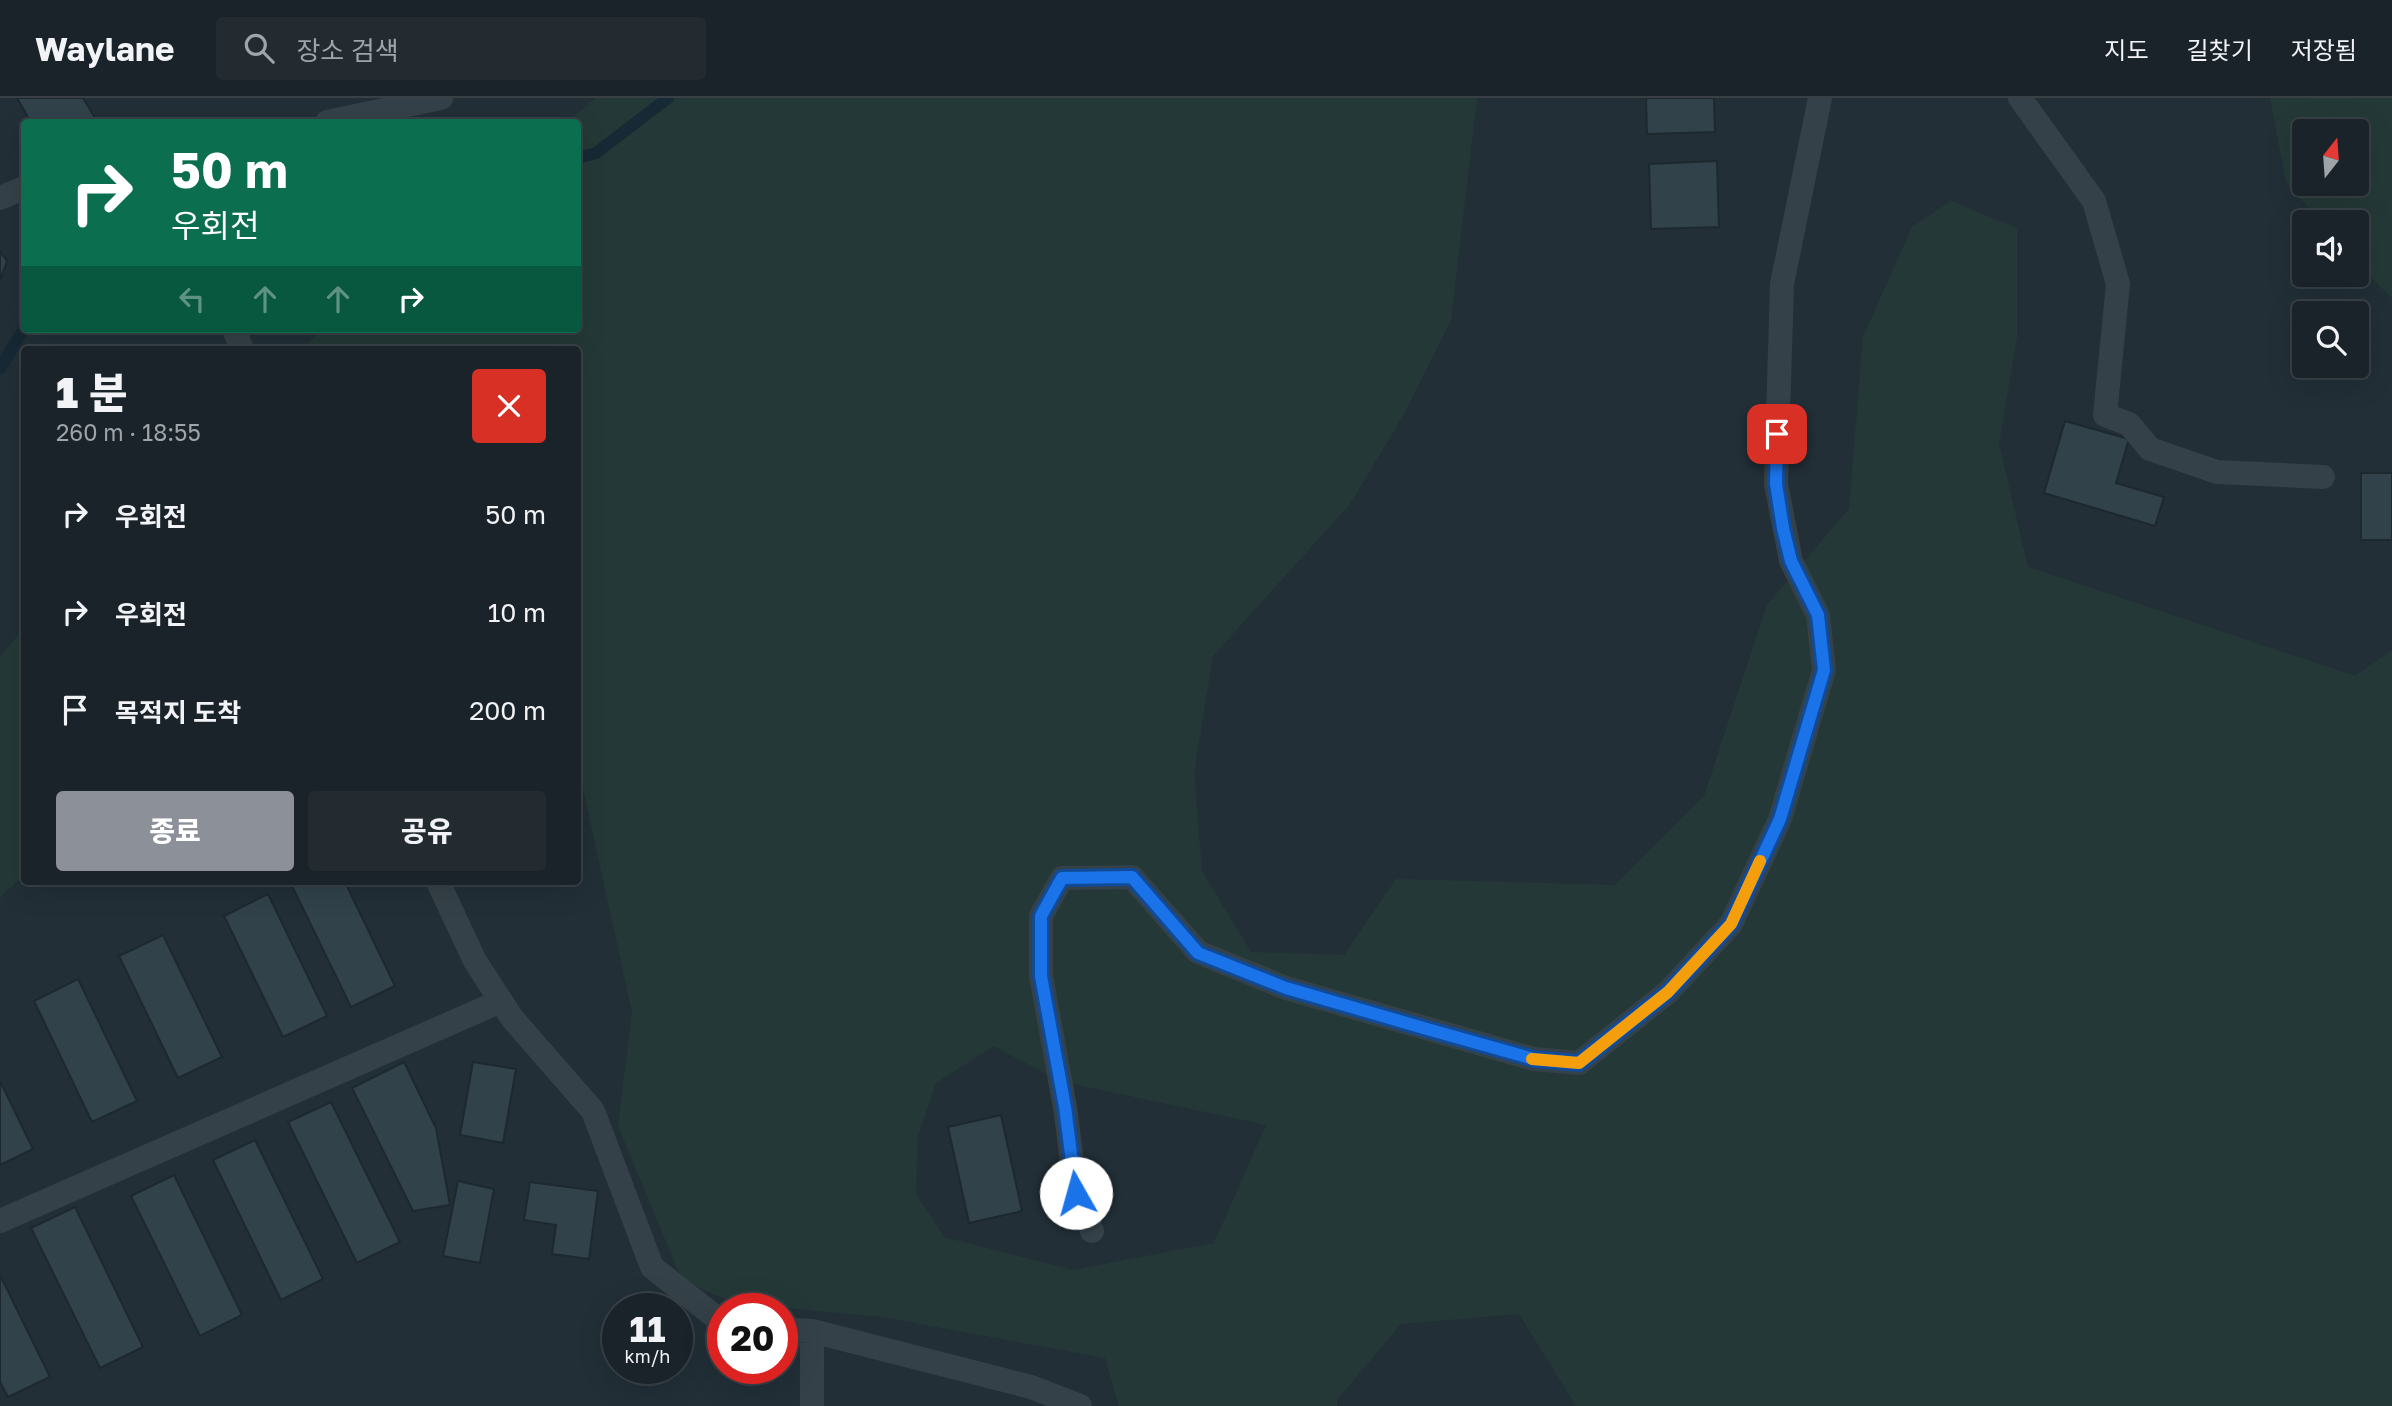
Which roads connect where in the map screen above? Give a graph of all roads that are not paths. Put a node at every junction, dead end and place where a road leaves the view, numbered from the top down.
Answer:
1 (441, 98) edge
2 (1819, 98) edge
3 (2020, 98) edge
4 (341, 119) edge
5 (21, 189) edge
6 (0, 198) edge
7 (2323, 477) dead end
8 (439, 885) edge
9 (501, 1001) junction
10 (0, 1221) edge
11 (1092, 1231) dead end
12 (707, 1310) edge
13 (798, 1330) edge
14 (812, 1331) junction
15 (812, 1406) edge
16 (1080, 1406) edge

1 - 4 lane
2 - 11 lane
3 - 7 lane
5 - 6 lane
8 - 9 lane
9 - 10 lane
9 - 12 lane
13 - 14 lane
14 - 15 lane
14 - 16 lane

